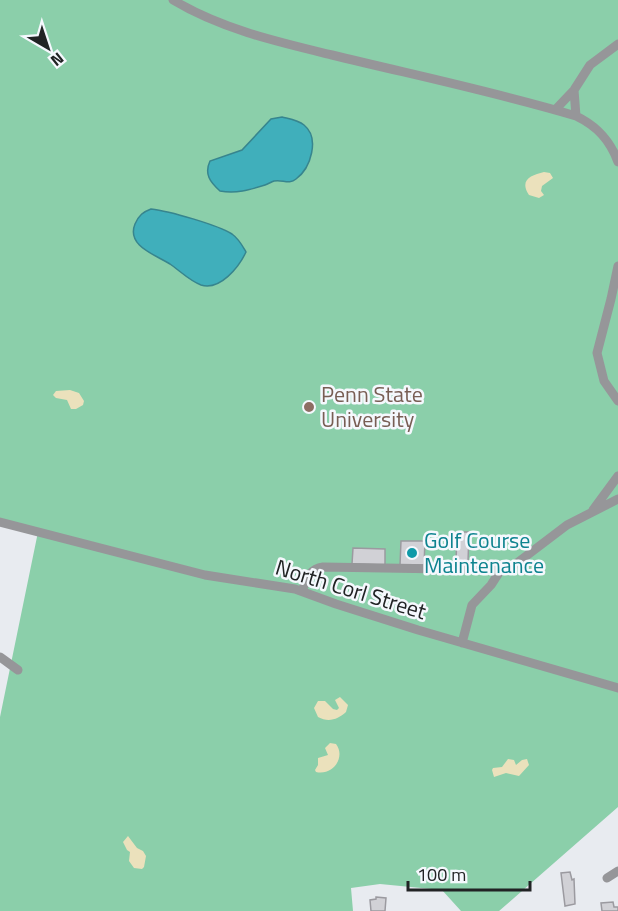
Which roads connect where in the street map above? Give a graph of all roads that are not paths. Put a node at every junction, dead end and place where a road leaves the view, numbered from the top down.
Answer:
1 (173, 0) edge
2 (618, 44) edge
3 (574, 90) junction
4 (555, 110) junction
5 (576, 116) junction
6 (618, 162) edge
7 (618, 266) edge
8 (618, 401) edge
9 (618, 476) edge
10 (618, 499) edge
11 (591, 512) junction
12 (0, 522) edge
13 (500, 571) junction
14 (302, 591) junction
15 (462, 643) junction
16 (0, 657) edge
17 (18, 670) dead end
18 (618, 688) edge
19 (618, 872) edge
20 (607, 878) dead end

1 - 4 street
2 - 3 street
3 - 4 street
3 - 5 street
4 - 5 street
5 - 6 street
7 - 8 street
9 - 11 street
10 - 11 street
11 - 13 street
12 - 14 street, North Corl Street
13 - 14 street
13 - 15 street
14 - 15 street, North Corl Street
15 - 18 street, North Corl Street
16 - 17 street
19 - 20 street

